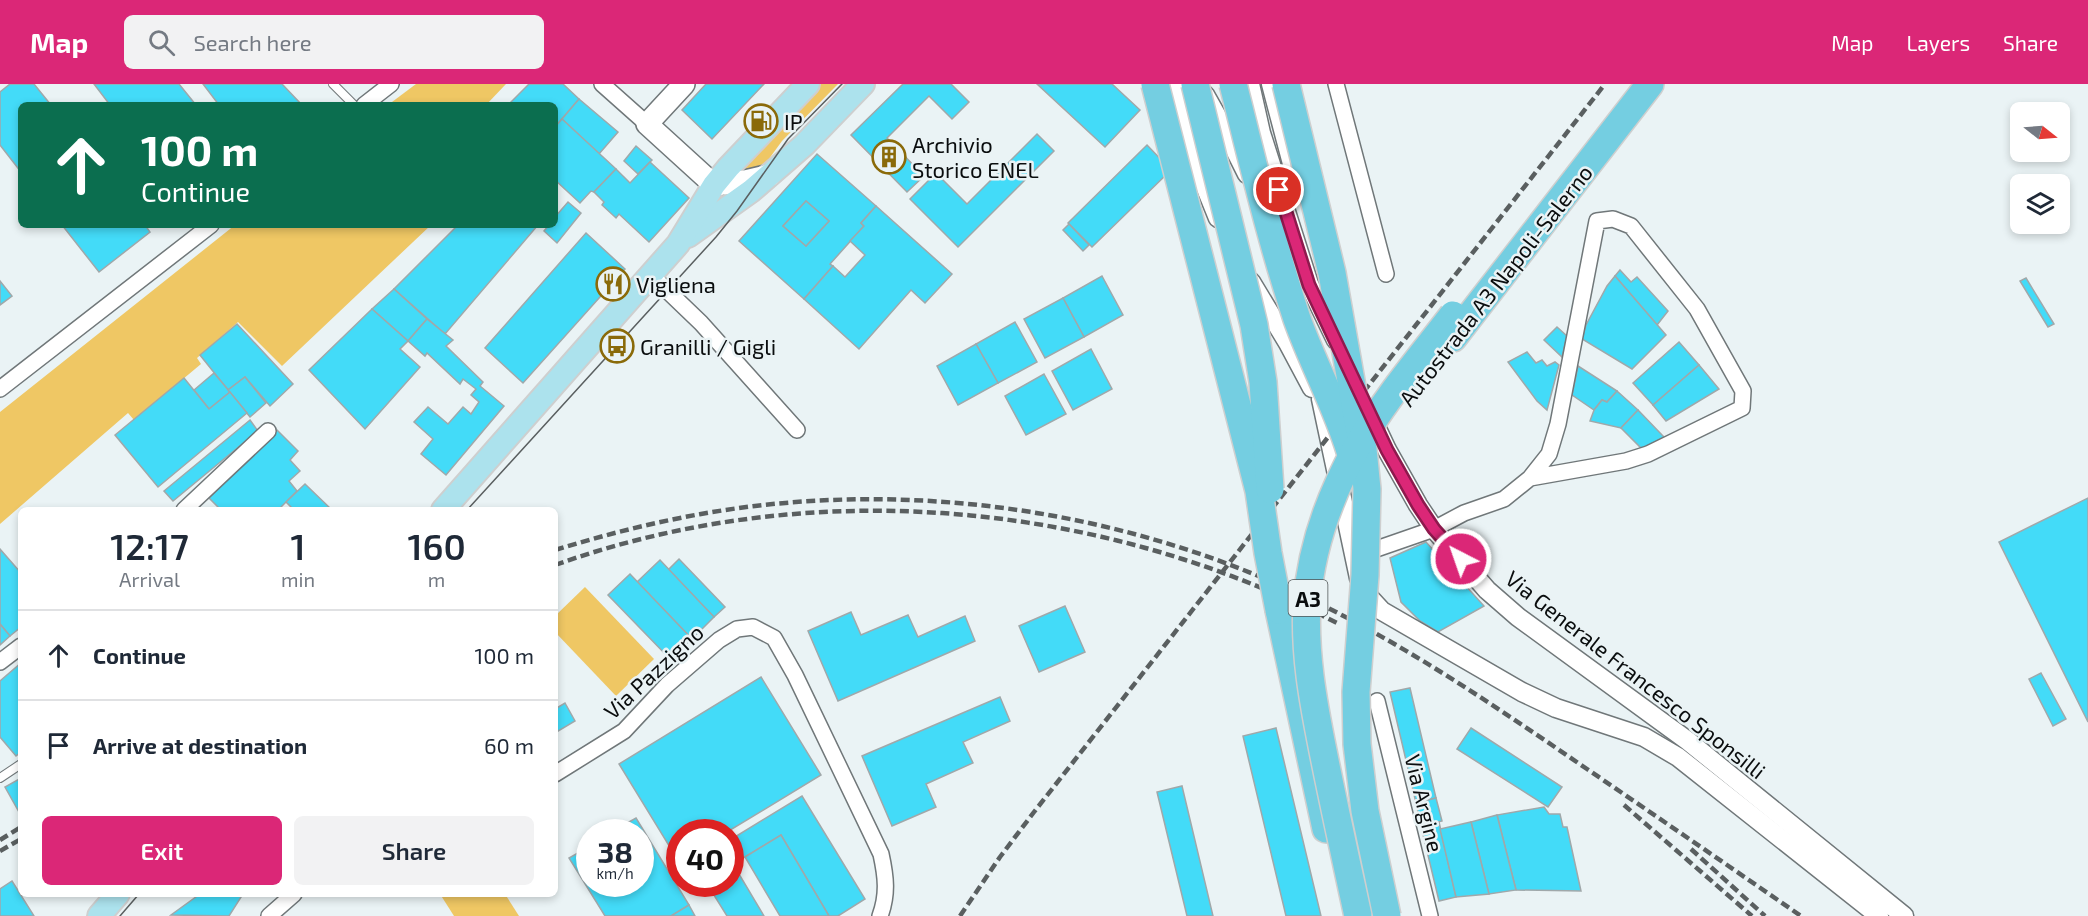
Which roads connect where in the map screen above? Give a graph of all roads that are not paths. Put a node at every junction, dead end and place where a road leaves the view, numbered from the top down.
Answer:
1 (333, 84) edge
2 (391, 84) edge
3 (602, 84) edge
4 (684, 84) edge
5 (808, 84) edge
6 (863, 84) edge
7 (1155, 84) edge
8 (1178, 84) edge
9 (1196, 84) edge
10 (1233, 84) edge
11 (1250, 84) edge
12 (1271, 84) edge
13 (1286, 84) edge
14 (1336, 84) edge
15 (1632, 84) edge
16 (1650, 84) edge
17 (351, 102) edge
18 (368, 102) edge
19 (647, 124) junction
20 (770, 175) junction
21 (714, 184) junction
22 (207, 228) edge
23 (679, 243) junction
24 (651, 274) junction
25 (1386, 274) dead end
26 (1453, 326) junction
27 (1334, 335) junction
28 (0, 389) edge
29 (1323, 412) junction
30 (797, 430) dead end
31 (268, 431) dead end
32 (1530, 478) junction
33 (187, 507) edge
34 (446, 507) edge
35 (1434, 529) junction
36 (1360, 549) junction
37 (1279, 610) junction
38 (18, 648) edge
39 (0, 662) edge
40 (1377, 701) dead end
41 (18, 766) edge
42 (558, 772) edge
43 (0, 778) edge
44 (115, 897) edge
45 (291, 897) edge
46 (99, 916) edge
47 (269, 916) edge
48 (880, 916) edge
49 (1345, 916) edge
50 (1358, 916) edge
51 (1370, 916) edge
52 (1387, 916) edge
53 (1430, 916) edge
54 (1879, 916) edge
55 (1904, 916) edge

1 - 17 lane
2 - 18 street
3 - 19 street
4 - 19 main road
5 - 21 main road
6 - 20 main road
7 - 37 highway, A3, bridge
8 - 29 street
9 - 29 street
9 - 37 highway, A3, bridge
10 - 36 highway, A3, bridge
11 - 27 street
12 - 27 street
13 - 36 highway, A3, bridge
14 - 25 street
15 - 26 highway, Autostrada A3 Napoli-Salerno / A3
16 - 26 highway, Autostrada A3 Napoli-Salerno / A3
19 - 21 main road
20 - 21 main road
20 - 23 main road
21 - 23 main road
22 - 28 street
23 - 24 main road
24 - 30 street
24 - 34 main road
26 - 50 highway, Autostrada A3 Napoli-Salerno / A3, bridge
26 - 51 highway, Autostrada A3 Napoli-Salerno / A3
27 - 35 street, Via Generale Francesco Sponsilli
29 - 36 street, Via Generale Francesco Sponsilli
31 - 33 street
32 - 32 street
32 - 35 street
35 - 36 street
35 - 55 street, Via Generale Francesco Sponsilli
36 - 52 highway, A3, bridge
36 - 54 street, Via Generale Francesco Sponsilli
37 - 49 highway, A3
38 - 39 street
40 - 53 street, Via Argine
41 - 43 lane
42 - 48 street, Via Pazzigno
44 - 46 main road
45 - 47 street

